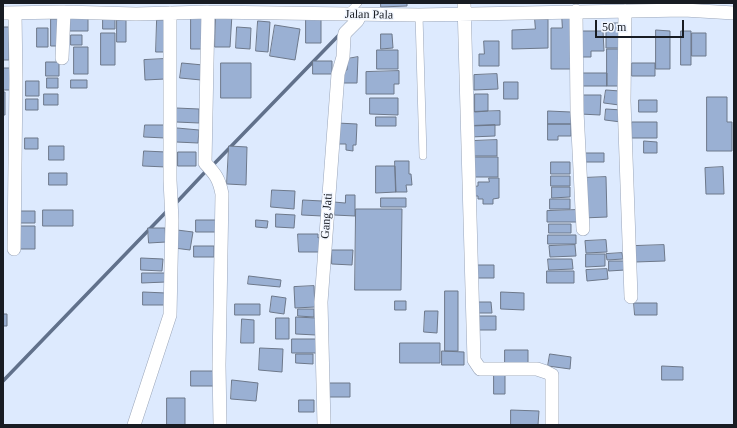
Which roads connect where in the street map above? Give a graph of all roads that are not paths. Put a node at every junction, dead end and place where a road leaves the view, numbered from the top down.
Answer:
1 (684, 6) edge
2 (604, 7) edge
3 (184, 8) edge
4 (318, 8) edge
5 (359, 9) edge
6 (464, 9) edge
7 (625, 10) junction
8 (576, 11) junction
9 (64, 12) junction
10 (208, 12) junction
11 (9, 13) edge
12 (170, 13) junction
13 (734, 13) edge
14 (419, 15) junction
15 (62, 58) dead end
16 (423, 156) dead end
17 (583, 229) dead end
18 (14, 249) dead end
19 (631, 297) dead end
20 (134, 425) edge
21 (220, 425) edge
22 (324, 425) edge
23 (552, 425) edge

1 - 7 street, Jalan Pala
1 - 13 street, Jalan Pala
2 - 7 street, Jalan Pala
2 - 8 street, Jalan Pala
3 - 10 street, Jalan Pala
3 - 12 street, Jalan Pala
4 - 5 street, Jalan Pala
4 - 10 street, Jalan Pala
5 - 14 street, Jalan Pala
5 - 22 street, Gang Jati
6 - 8 street, Jalan Pala
6 - 14 street, Jalan Pala
6 - 23 street
7 - 19 street
8 - 17 street
9 - 11 street, Jalan Pala
9 - 12 street, Jalan Pala
9 - 15 street
10 - 21 street
11 - 18 street
12 - 20 street
14 - 16 lane

